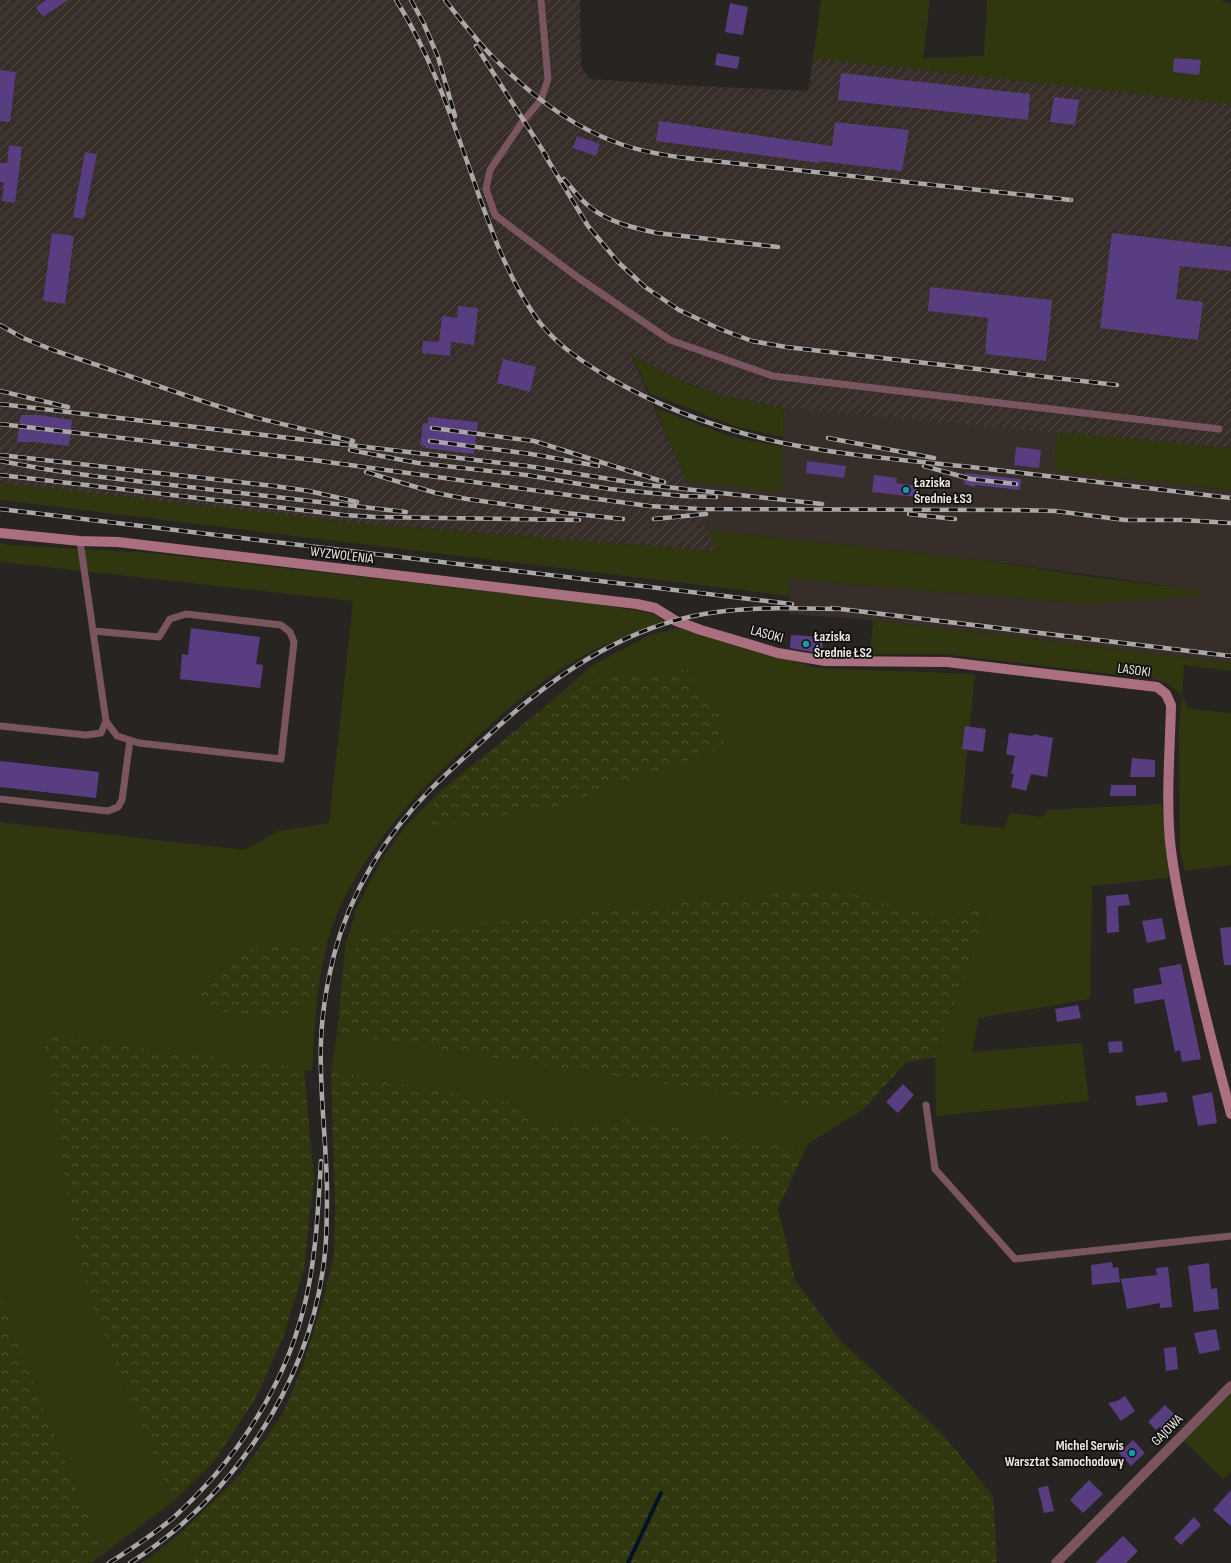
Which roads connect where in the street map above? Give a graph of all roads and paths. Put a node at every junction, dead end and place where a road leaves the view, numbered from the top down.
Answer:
1 (541, 0) edge
2 (1219, 429) dead end
3 (0, 533) edge
4 (80, 542) junction
5 (676, 621) joint
6 (94, 631) junction
7 (106, 721) junction
8 (0, 726) edge
9 (130, 740) junction
10 (0, 799) edge
11 (926, 1105) dead end
12 (1231, 1114) edge
13 (1231, 1236) edge
14 (1231, 1386) edge
15 (1056, 1563) edge

1 - 2 lane
3 - 4 street, WYZWOLENIA
4 - 5 street, WYZWOLENIA
4 - 6 lane
5 - 12 street, LASOKI
6 - 7 lane
6 - 9 lane
7 - 8 lane
7 - 9 lane
9 - 10 lane
11 - 13 lane
14 - 15 street, GAJOWA

